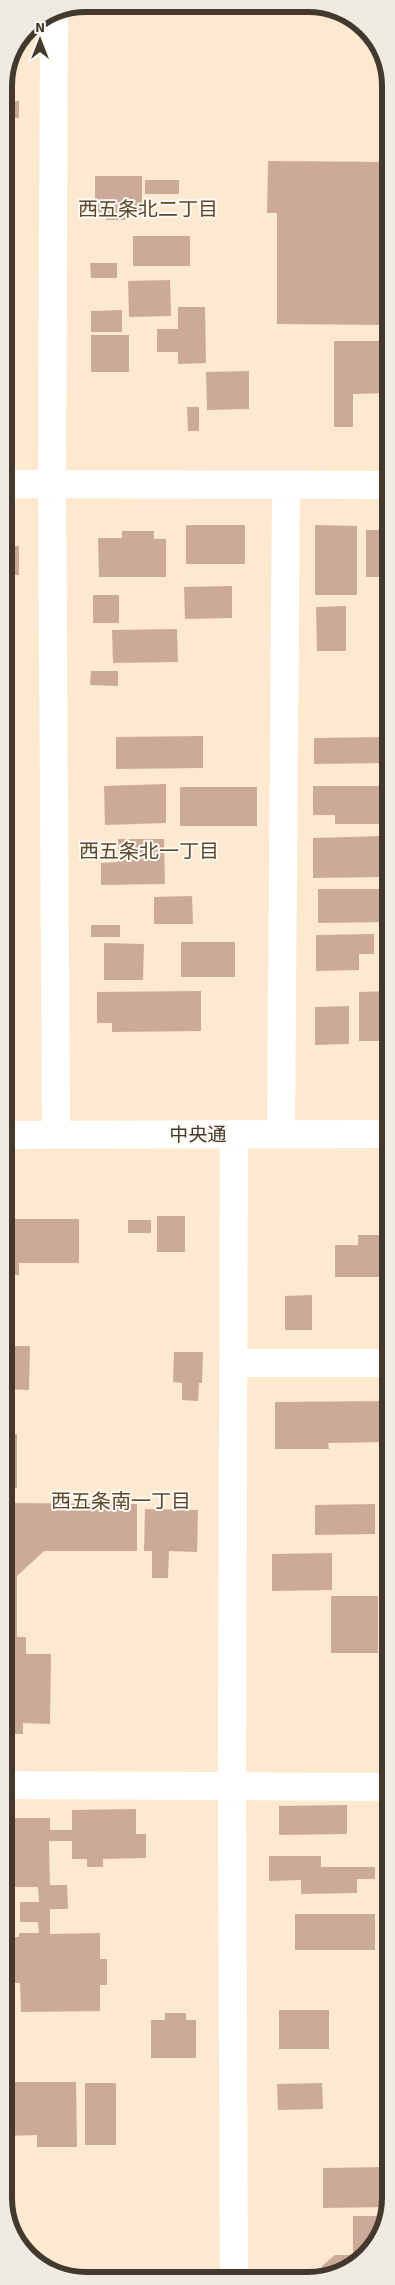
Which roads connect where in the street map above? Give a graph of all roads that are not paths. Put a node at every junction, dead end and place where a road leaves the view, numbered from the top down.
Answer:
1 (54, 20) edge
2 (52, 483) junction
3 (13, 484) edge
4 (286, 485) junction
5 (382, 485) edge
6 (56, 1134) junction
7 (234, 1134) junction
8 (281, 1134) junction
9 (382, 1134) edge
10 (13, 1135) edge
11 (235, 1363) junction
12 (382, 1363) edge
13 (13, 1785) edge
14 (232, 1786) junction
15 (382, 1786) edge
16 (234, 2272) edge

1 - 2 street
2 - 3 street
2 - 4 street
2 - 6 street
4 - 5 street
4 - 8 street
6 - 7 street, 中央通
6 - 10 street, 中央通
7 - 8 street, 中央通
7 - 11 street
8 - 9 street, 中央通
11 - 12 street
11 - 14 street
13 - 14 street
14 - 15 street
14 - 16 street

